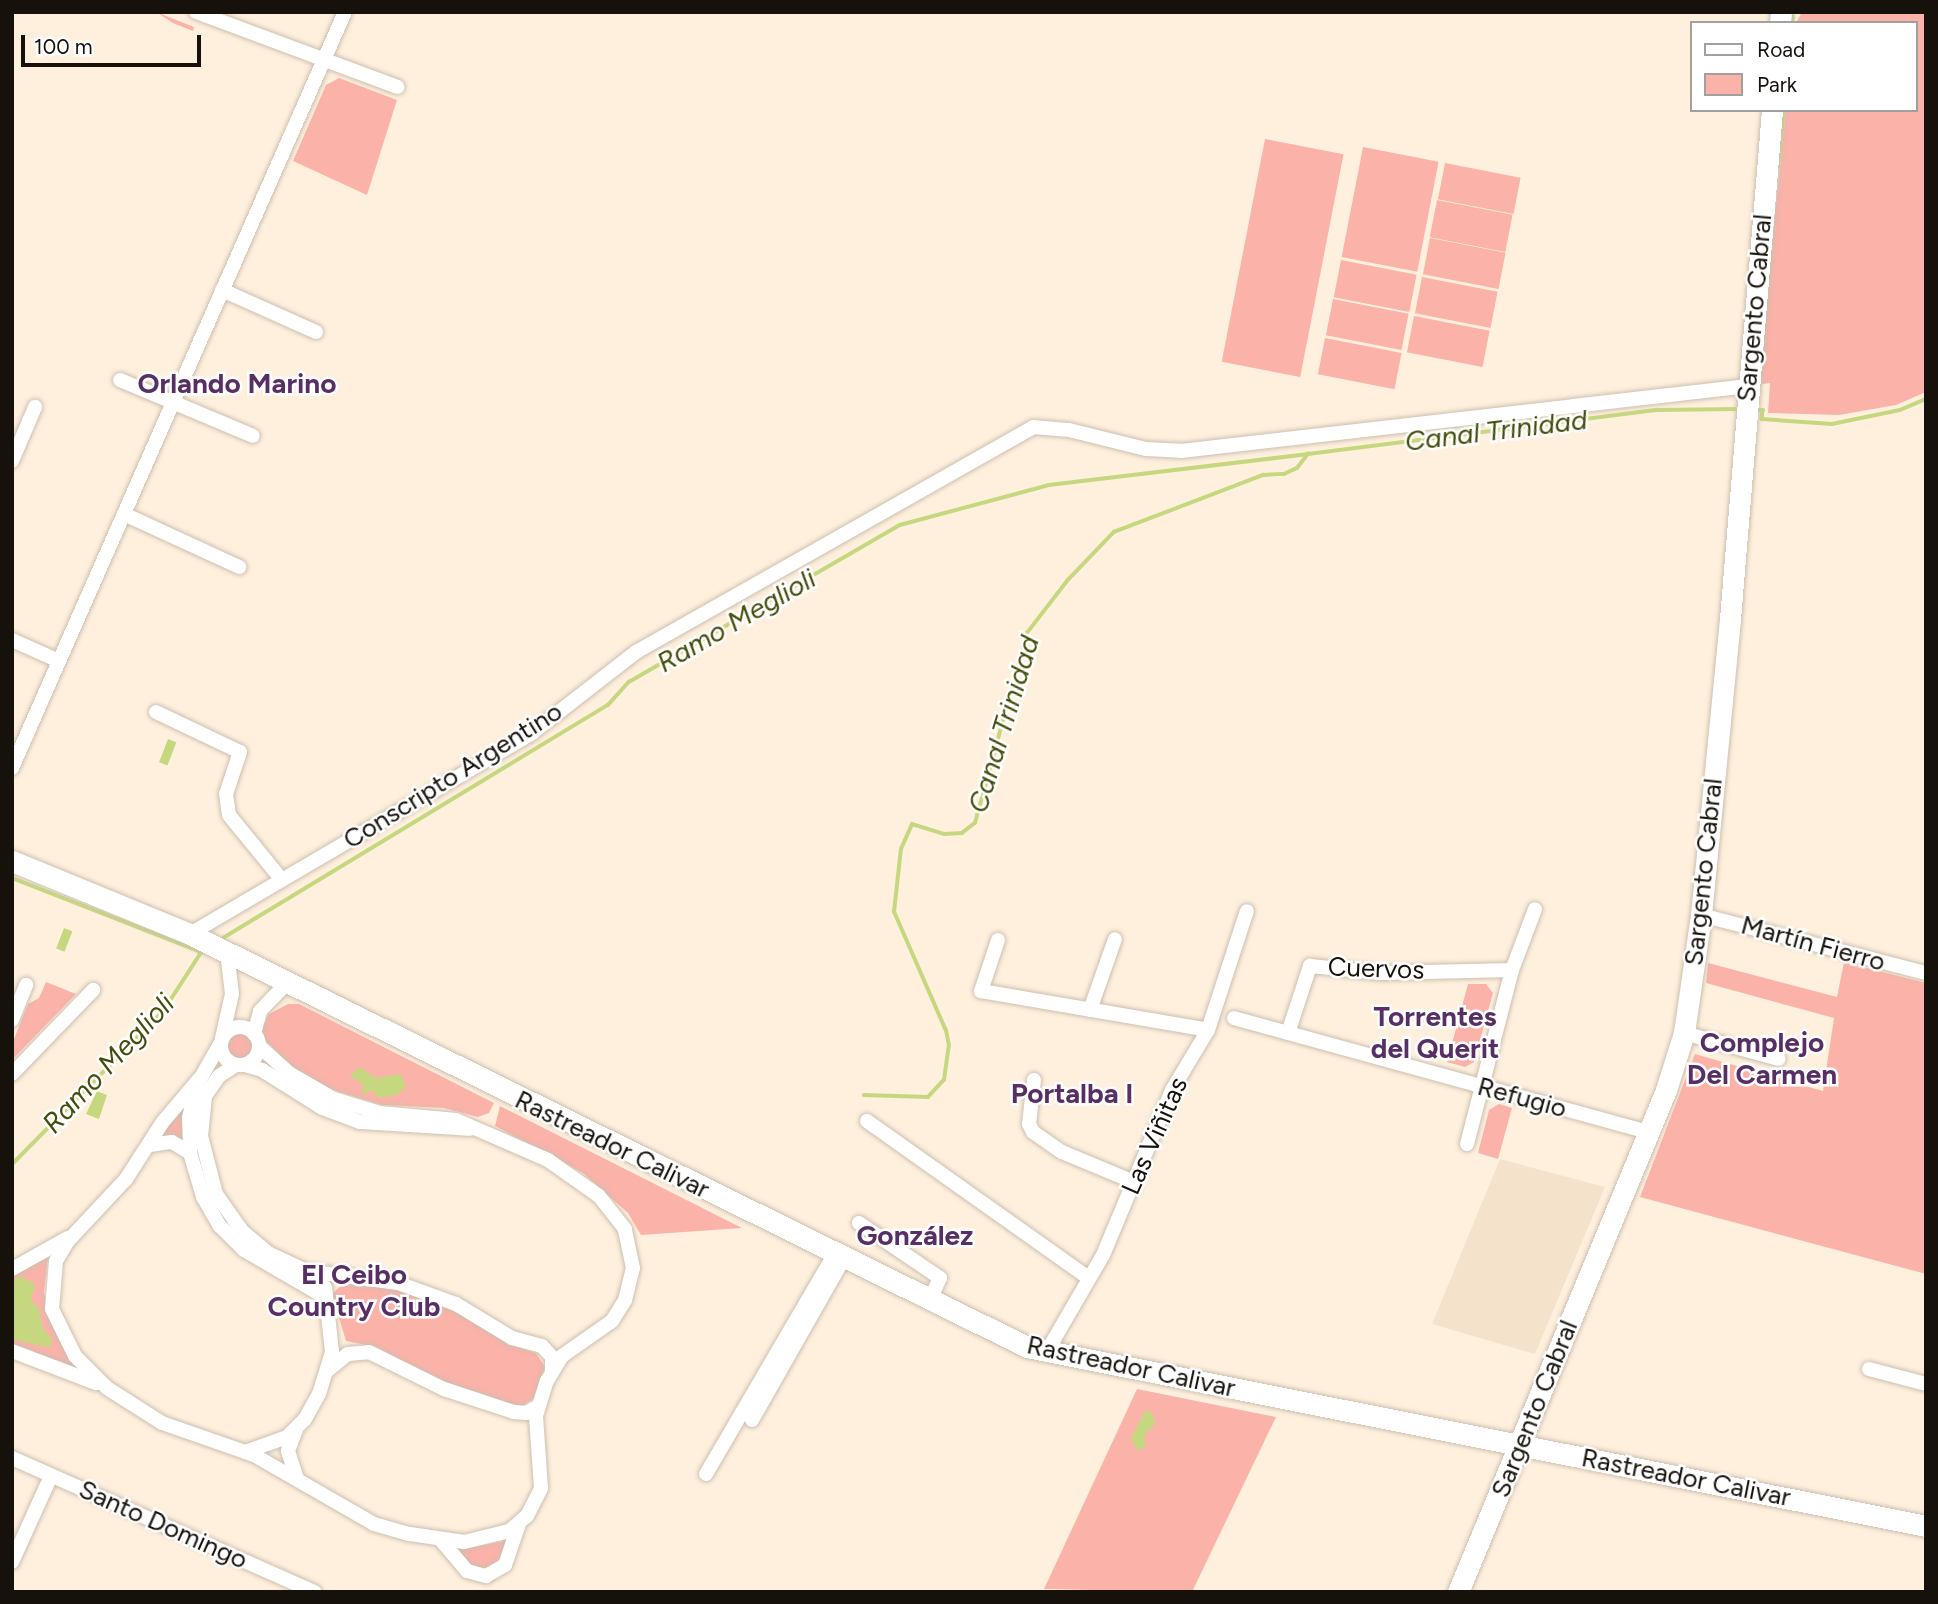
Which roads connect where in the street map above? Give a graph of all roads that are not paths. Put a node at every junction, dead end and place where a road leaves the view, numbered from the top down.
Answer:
1 (196, 12) edge
2 (345, 12) edge
3 (322, 59) junction
4 (398, 87) dead end
5 (1772, 112) edge
6 (222, 290) junction
7 (316, 332) dead end
8 (120, 380) dead end
9 (1747, 401) junction
10 (173, 402) junction
11 (35, 407) dead end
12 (253, 436) dead end
13 (12, 461) edge
14 (124, 514) junction
15 (239, 567) dead end
16 (12, 640) edge
17 (59, 661) junction
18 (156, 712) dead end
19 (12, 768) edge
20 (12, 861) edge
21 (282, 880) junction
22 (1535, 909) dead end
23 (1247, 911) dead end
24 (1701, 915) junction
25 (190, 934) junction
26 (1115, 939) dead end
27 (998, 940) dead end
28 (227, 952) junction
29 (1511, 970) junction
30 (1926, 973) edge
31 (288, 982) junction
32 (26, 985) dead end
33 (93, 990) dead end
34 (1090, 1010) junction
35 (1234, 1018) dead end
36 (12, 1020) edge
37 (1208, 1030) junction
38 (1288, 1033) junction
39 (1684, 1033) junction
40 (257, 1040) junction
41 (221, 1041) junction
42 (1779, 1059) dead end
43 (240, 1065) junction
44 (12, 1074) edge
45 (200, 1077) junction
46 (1034, 1080) dead end
47 (1482, 1086) junction
48 (867, 1121) dead end
49 (483, 1131) junction
50 (1648, 1132) junction
51 (1467, 1144) dead end
52 (150, 1145) junction
53 (190, 1153) junction
54 (1134, 1182) junction
55 (859, 1223) dead end
56 (75, 1233) junction
57 (839, 1258) junction
58 (12, 1269) edge
59 (328, 1276) junction
60 (1089, 1278) junction
61 (323, 1296) junction
62 (929, 1302) junction
63 (333, 1340) junction
64 (578, 1344) junction
65 (542, 1346) junction
66 (12, 1351) edge
67 (354, 1351) junction
68 (1046, 1353) junction
69 (1869, 1369) dead end
70 (328, 1370) junction
71 (552, 1370) junction
72 (1926, 1384) edge
73 (107, 1388) junction
74 (537, 1407) junction
75 (514, 1412) junction
76 (752, 1420) dead end
77 (297, 1429) junction
78 (537, 1438) junction
79 (1520, 1446) junction
80 (245, 1452) junction
81 (12, 1458) edge
82 (706, 1474) dead end
83 (51, 1476) junction
84 (297, 1480) junction
85 (520, 1523) junction
86 (1926, 1526) edge
87 (440, 1539) junction
88 (12, 1562) edge
89 (314, 1592) edge
90 (1458, 1592) edge

1 - 3 street
2 - 3 street
3 - 4 street
3 - 6 street
5 - 9 main road, Sargento Cabral
6 - 7 street
6 - 10 street
8 - 10 street
9 - 21 street, Conscripto Argentino
9 - 24 main road, Sargento Cabral
10 - 12 street
10 - 14 street
11 - 13 street
14 - 15 street
14 - 17 street
16 - 17 street
17 - 19 street
18 - 21 street
20 - 25 main road, Rastreador Calivar
21 - 25 street, Conscripto Argentino
22 - 29 street
23 - 37 street, Las Viñitas
24 - 30 street, Martín Fierro
24 - 39 main road, Sargento Cabral
25 - 28 main road, Rastreador Calivar
26 - 34 street
27 - 34 street
28 - 31 main road, Rastreador Calivar
28 - 41 street
29 - 38 street, Cuervos
29 - 47 street
31 - 40 street
31 - 57 main road, Rastreador Calivar
32 - 36 street
33 - 44 street
34 - 37 street
35 - 38 street, Refugio
37 - 54 street, Las Viñitas
38 - 47 street, Refugio
39 - 42 street
39 - 50 main road, Sargento Cabral
40 - 41 street
40 - 43 street
40 - 49 street
41 - 43 street
41 - 45 street
43 - 49 street
43 - 59 street
45 - 52 street
45 - 53 street
46 - 54 street
47 - 50 street, Refugio
47 - 51 street
48 - 60 street
49 - 64 street
50 - 79 main road, Sargento Cabral
52 - 53 street
52 - 56 street
53 - 61 street
54 - 60 street, Las Viñitas
55 - 62 street
56 - 58 street
56 - 73 street
57 - 62 main road, Rastreador Calivar
57 - 76 street
57 - 82 street
59 - 61 street
59 - 65 street
60 - 68 street, Las Viñitas
61 - 63 street
62 - 68 main road, Rastreador Calivar
63 - 67 street
63 - 70 street
64 - 65 street
64 - 71 street
65 - 71 street
66 - 73 street
67 - 70 street
67 - 75 street
68 - 79 main road, Rastreador Calivar
69 - 72 street
70 - 77 street
71 - 74 street
73 - 80 street
74 - 75 street
74 - 78 street
75 - 78 street
77 - 80 street
77 - 84 street
78 - 85 street
79 - 86 main road, Rastreador Calivar
79 - 90 main road, Sargento Cabral
80 - 84 street
81 - 83 street, Santo Domingo
83 - 88 street
83 - 89 street, Santo Domingo
84 - 87 street
85 - 87 street
85 - 87 street

